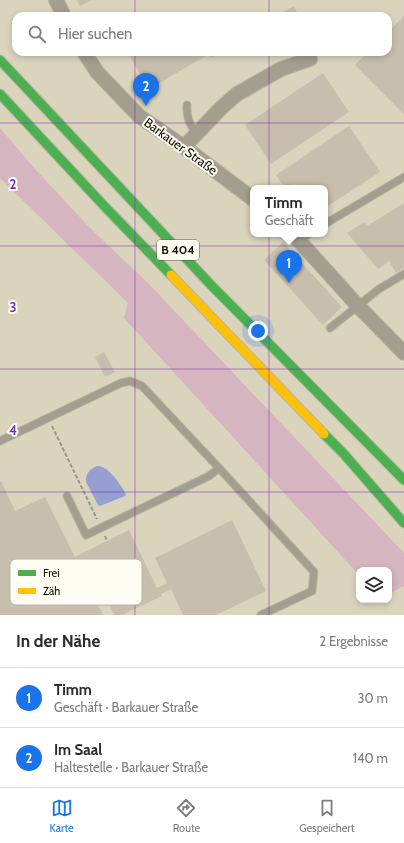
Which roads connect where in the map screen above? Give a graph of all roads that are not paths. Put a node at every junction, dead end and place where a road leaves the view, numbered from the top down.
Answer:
1 (56, 0) edge
2 (62, 12) edge
3 (87, 56) edge
4 (310, 59) dead end
5 (0, 60) edge
6 (0, 94) edge
7 (187, 105) dead end
8 (196, 134) junction
9 (184, 148) junction
10 (404, 177) edge
11 (250, 197) edge
12 (328, 222) edge
13 (301, 237) edge
14 (404, 274) edge
15 (358, 306) junction
16 (330, 328) dead end
17 (404, 353) edge
18 (0, 441) edge
19 (218, 468) junction
20 (404, 480) edge
21 (66, 496) dead end
22 (404, 523) edge
23 (261, 615) edge

1 - 2 street
3 - 9 street, Barkauer Straße
4 - 8 street
5 - 20 highway, B 404
6 - 22 highway, B 404
7 - 8 lane
8 - 9 street
9 - 11 street, Barkauer Straße
10 - 12 lane
13 - 15 street
14 - 15 lane
15 - 16 lane
15 - 17 street
18 - 19 lane
19 - 21 lane
19 - 23 lane

